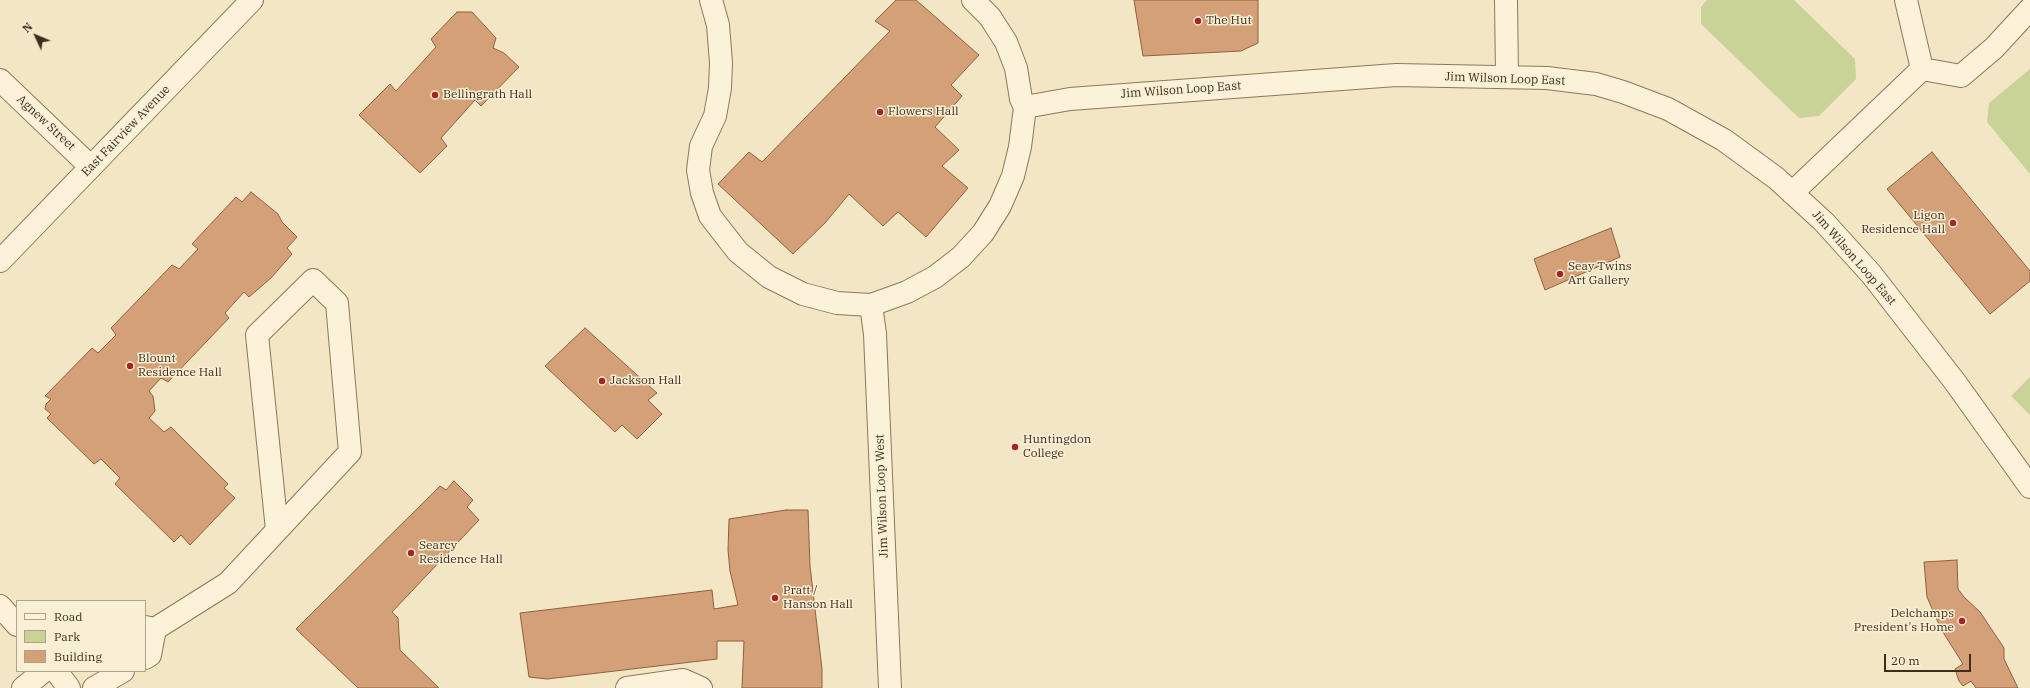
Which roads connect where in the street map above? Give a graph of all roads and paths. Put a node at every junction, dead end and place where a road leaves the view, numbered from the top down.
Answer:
1 (252, 0) edge
2 (711, 0) edge
3 (973, 0) edge
4 (1506, 0) edge
5 (1906, 0) edge
6 (2030, 9) edge
7 (1922, 70) junction
8 (1507, 77) junction
9 (0, 80) edge
10 (1025, 107) junction
11 (91, 167) junction
12 (1792, 193) junction
13 (0, 261) edge
14 (871, 305) junction
15 (2030, 487) edge
16 (277, 530) junction
17 (0, 606) edge
18 (16, 625) edge
19 (150, 628) edge
20 (146, 657) edge
21 (43, 672) edge
22 (57, 672) edge
23 (121, 672) edge
24 (23, 688) edge
25 (68, 688) edge
26 (94, 688) edge
27 (627, 688) edge
28 (701, 688) edge
29 (890, 688) edge

1 - 11 street, East Fairview Avenue
2 - 14 street
3 - 10 street
4 - 8 street
5 - 7 street
6 - 7 street
7 - 12 street
8 - 10 street, Jim Wilson Loop East
8 - 12 street, Jim Wilson Loop East
9 - 11 street, Agnew Street
10 - 14 street
11 - 13 street, East Fairview Avenue
12 - 15 street, Jim Wilson Loop East
14 - 29 street, Jim Wilson Loop West
16 - 16 street
16 - 19 street
17 - 18 street
19 - 20 street
21 - 24 street
22 - 25 street
23 - 26 street
27 - 28 street

